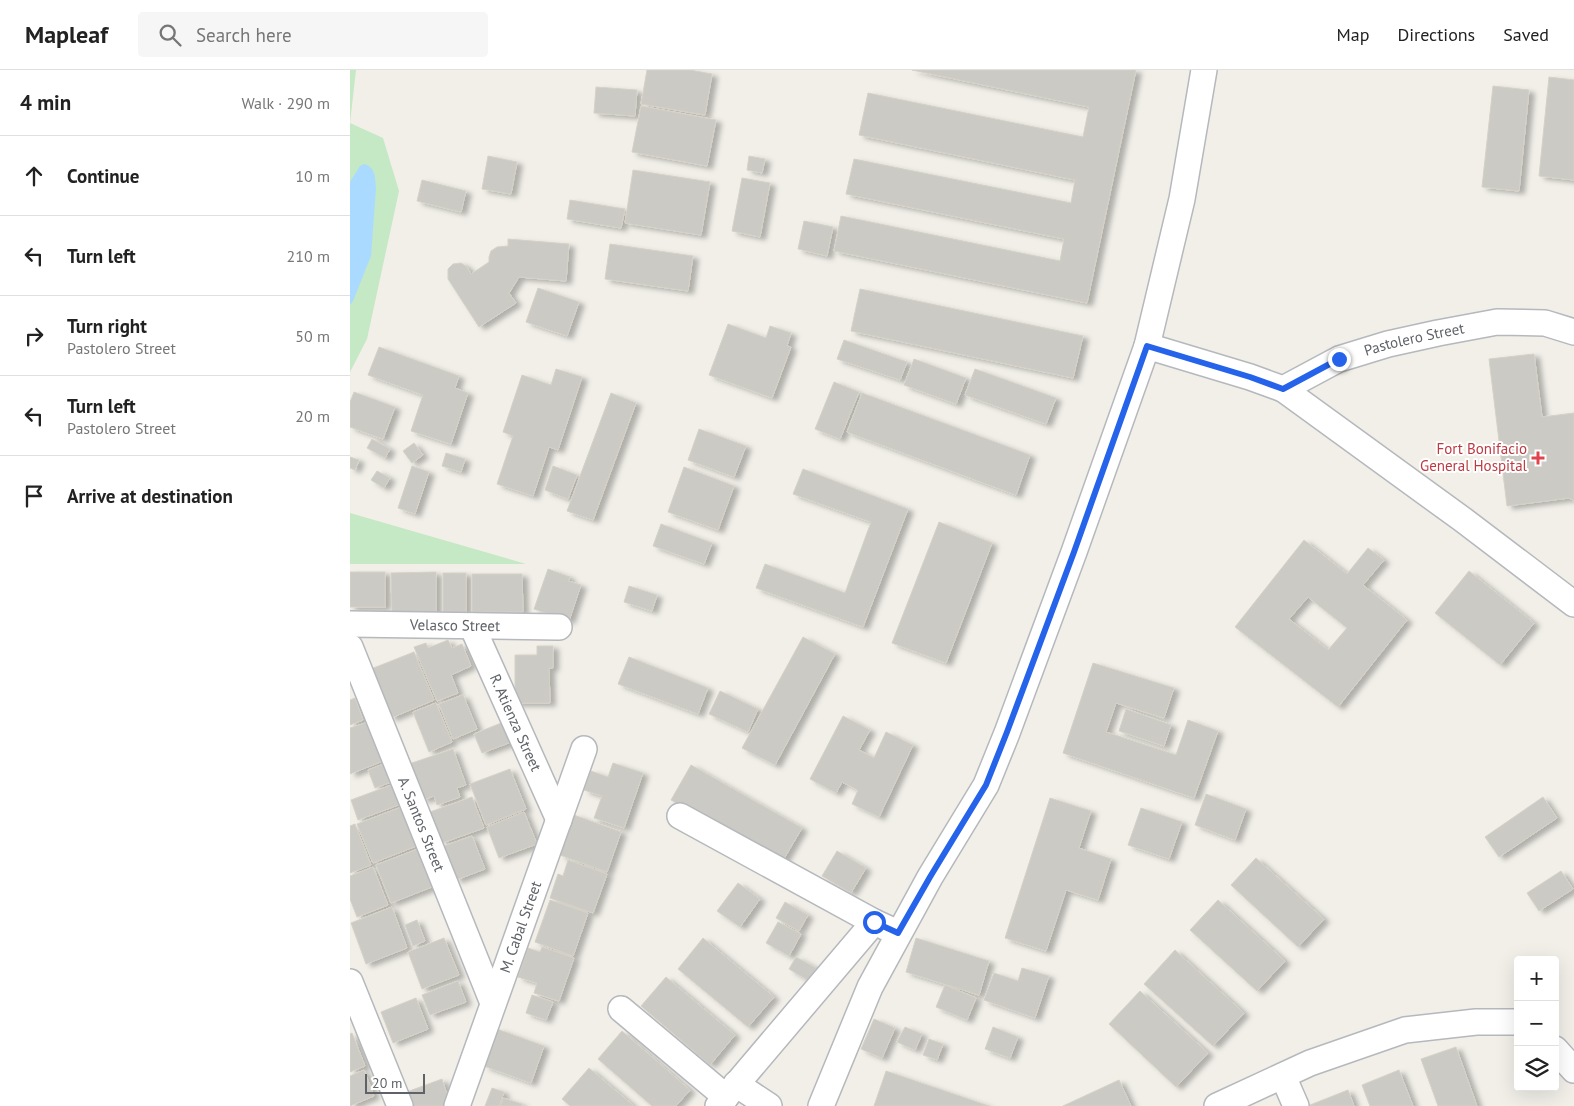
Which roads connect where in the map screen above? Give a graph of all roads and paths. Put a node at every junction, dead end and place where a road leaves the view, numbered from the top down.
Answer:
1 (1204, 70) edge
2 (1574, 332) edge
3 (1147, 346) junction
4 (1283, 389) junction
5 (1574, 604) edge
6 (350, 624) edge
7 (472, 626) junction
8 (559, 627) dead end
9 (350, 647) edge
10 (584, 748) dead end
11 (680, 816) dead end
12 (559, 820) junction
13 (874, 922) junction
14 (898, 933) junction
15 (353, 996) edge
16 (493, 1003) junction
17 (621, 1009) dead end
18 (1514, 1022) edge
19 (1559, 1053) edge
20 (1574, 1070) edge
21 (1283, 1076) junction
22 (727, 1096) edge
23 (400, 1106) edge
24 (457, 1106) edge
25 (769, 1106) edge
26 (821, 1106) edge
27 (1217, 1106) edge
28 (1296, 1106) edge

1 - 3 street
2 - 4 street, Pastolero Street
3 - 4 street
3 - 14 street
4 - 5 street
6 - 7 street, Velasco Street
7 - 8 street, Velasco Street
7 - 12 street, R. Atienza Street
9 - 16 street, A. Santos Street
10 - 12 street, M. Cabal Street
11 - 13 street
12 - 16 street, M. Cabal Street
13 - 14 street
13 - 22 street
14 - 26 street
15 - 23 street
16 - 24 street, M. Cabal Street
17 - 22 street
18 - 21 street
19 - 20 street
21 - 27 street
21 - 28 street
22 - 25 street

